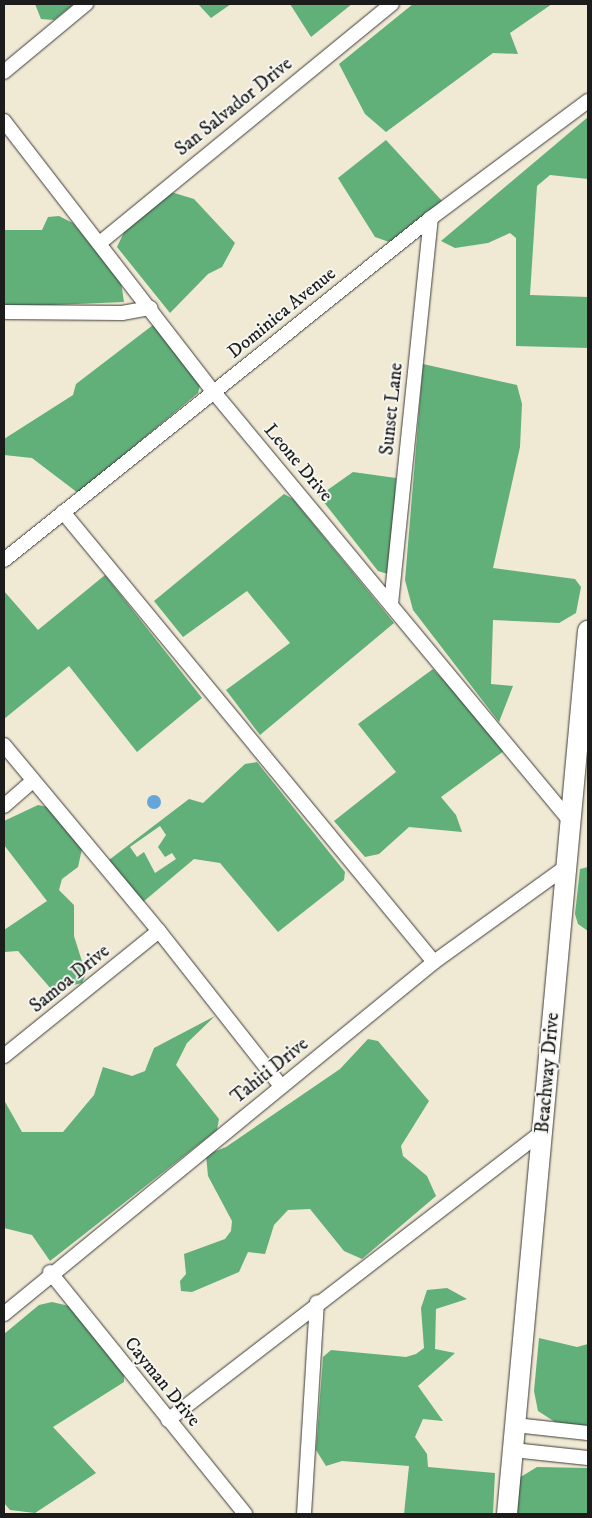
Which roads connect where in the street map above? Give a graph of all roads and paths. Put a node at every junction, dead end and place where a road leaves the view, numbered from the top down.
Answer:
1 (86, 4) edge
2 (392, 4) edge
3 (4, 72) edge
4 (588, 100) edge
5 (4, 121) edge
6 (431, 218) junction
7 (100, 242) junction
8 (151, 308) junction
9 (5, 315) edge
10 (214, 391) junction
11 (63, 512) junction
12 (4, 560) edge
13 (391, 604) junction
14 (588, 631) edge
15 (4, 745) edge
16 (33, 781) junction
17 (4, 806) edge
18 (571, 822) junction
19 (567, 866) junction
20 (159, 931) junction
21 (434, 962) junction
22 (4, 1056) edge
23 (281, 1086) junction
24 (542, 1132) junction
25 (50, 1272) junction
26 (317, 1302) junction
27 (4, 1314) edge
28 (168, 1420) junction
29 (515, 1426) junction
30 (588, 1433) edge
31 (513, 1450) junction
32 (588, 1458) edge
33 (245, 1514) edge
34 (304, 1514) edge
35 (507, 1514) edge

1 - 3 street
2 - 7 street, San Salvador Drive
4 - 6 street, Dominica Avenue
5 - 7 street, Leone Drive
6 - 10 street, Dominica Avenue
6 - 13 street, Sunset Lane
7 - 8 street, Leone Drive
8 - 9 street
8 - 10 street, Leone Drive
10 - 11 street, Dominica Avenue
10 - 13 street, Leone Drive
11 - 12 street, Dominica Avenue
11 - 21 street
13 - 18 street, Leone Drive
14 - 18 street, Beachway Drive
15 - 16 street
16 - 17 street
16 - 20 street
18 - 19 street, Beachway Drive
19 - 21 street, Tahiti Drive
19 - 24 street, Beachway Drive
20 - 22 street, Samoa Drive
20 - 23 street
21 - 23 street, Tahiti Drive
23 - 25 street, Tahiti Drive
24 - 26 street
24 - 29 street, Beachway Drive
25 - 27 street, Tahiti Drive
25 - 28 street, Cayman Drive
26 - 28 street
26 - 34 street
28 - 33 street, Cayman Drive
29 - 30 street
29 - 31 street, Beachway Drive
31 - 32 street
31 - 35 street, Beachway Drive

